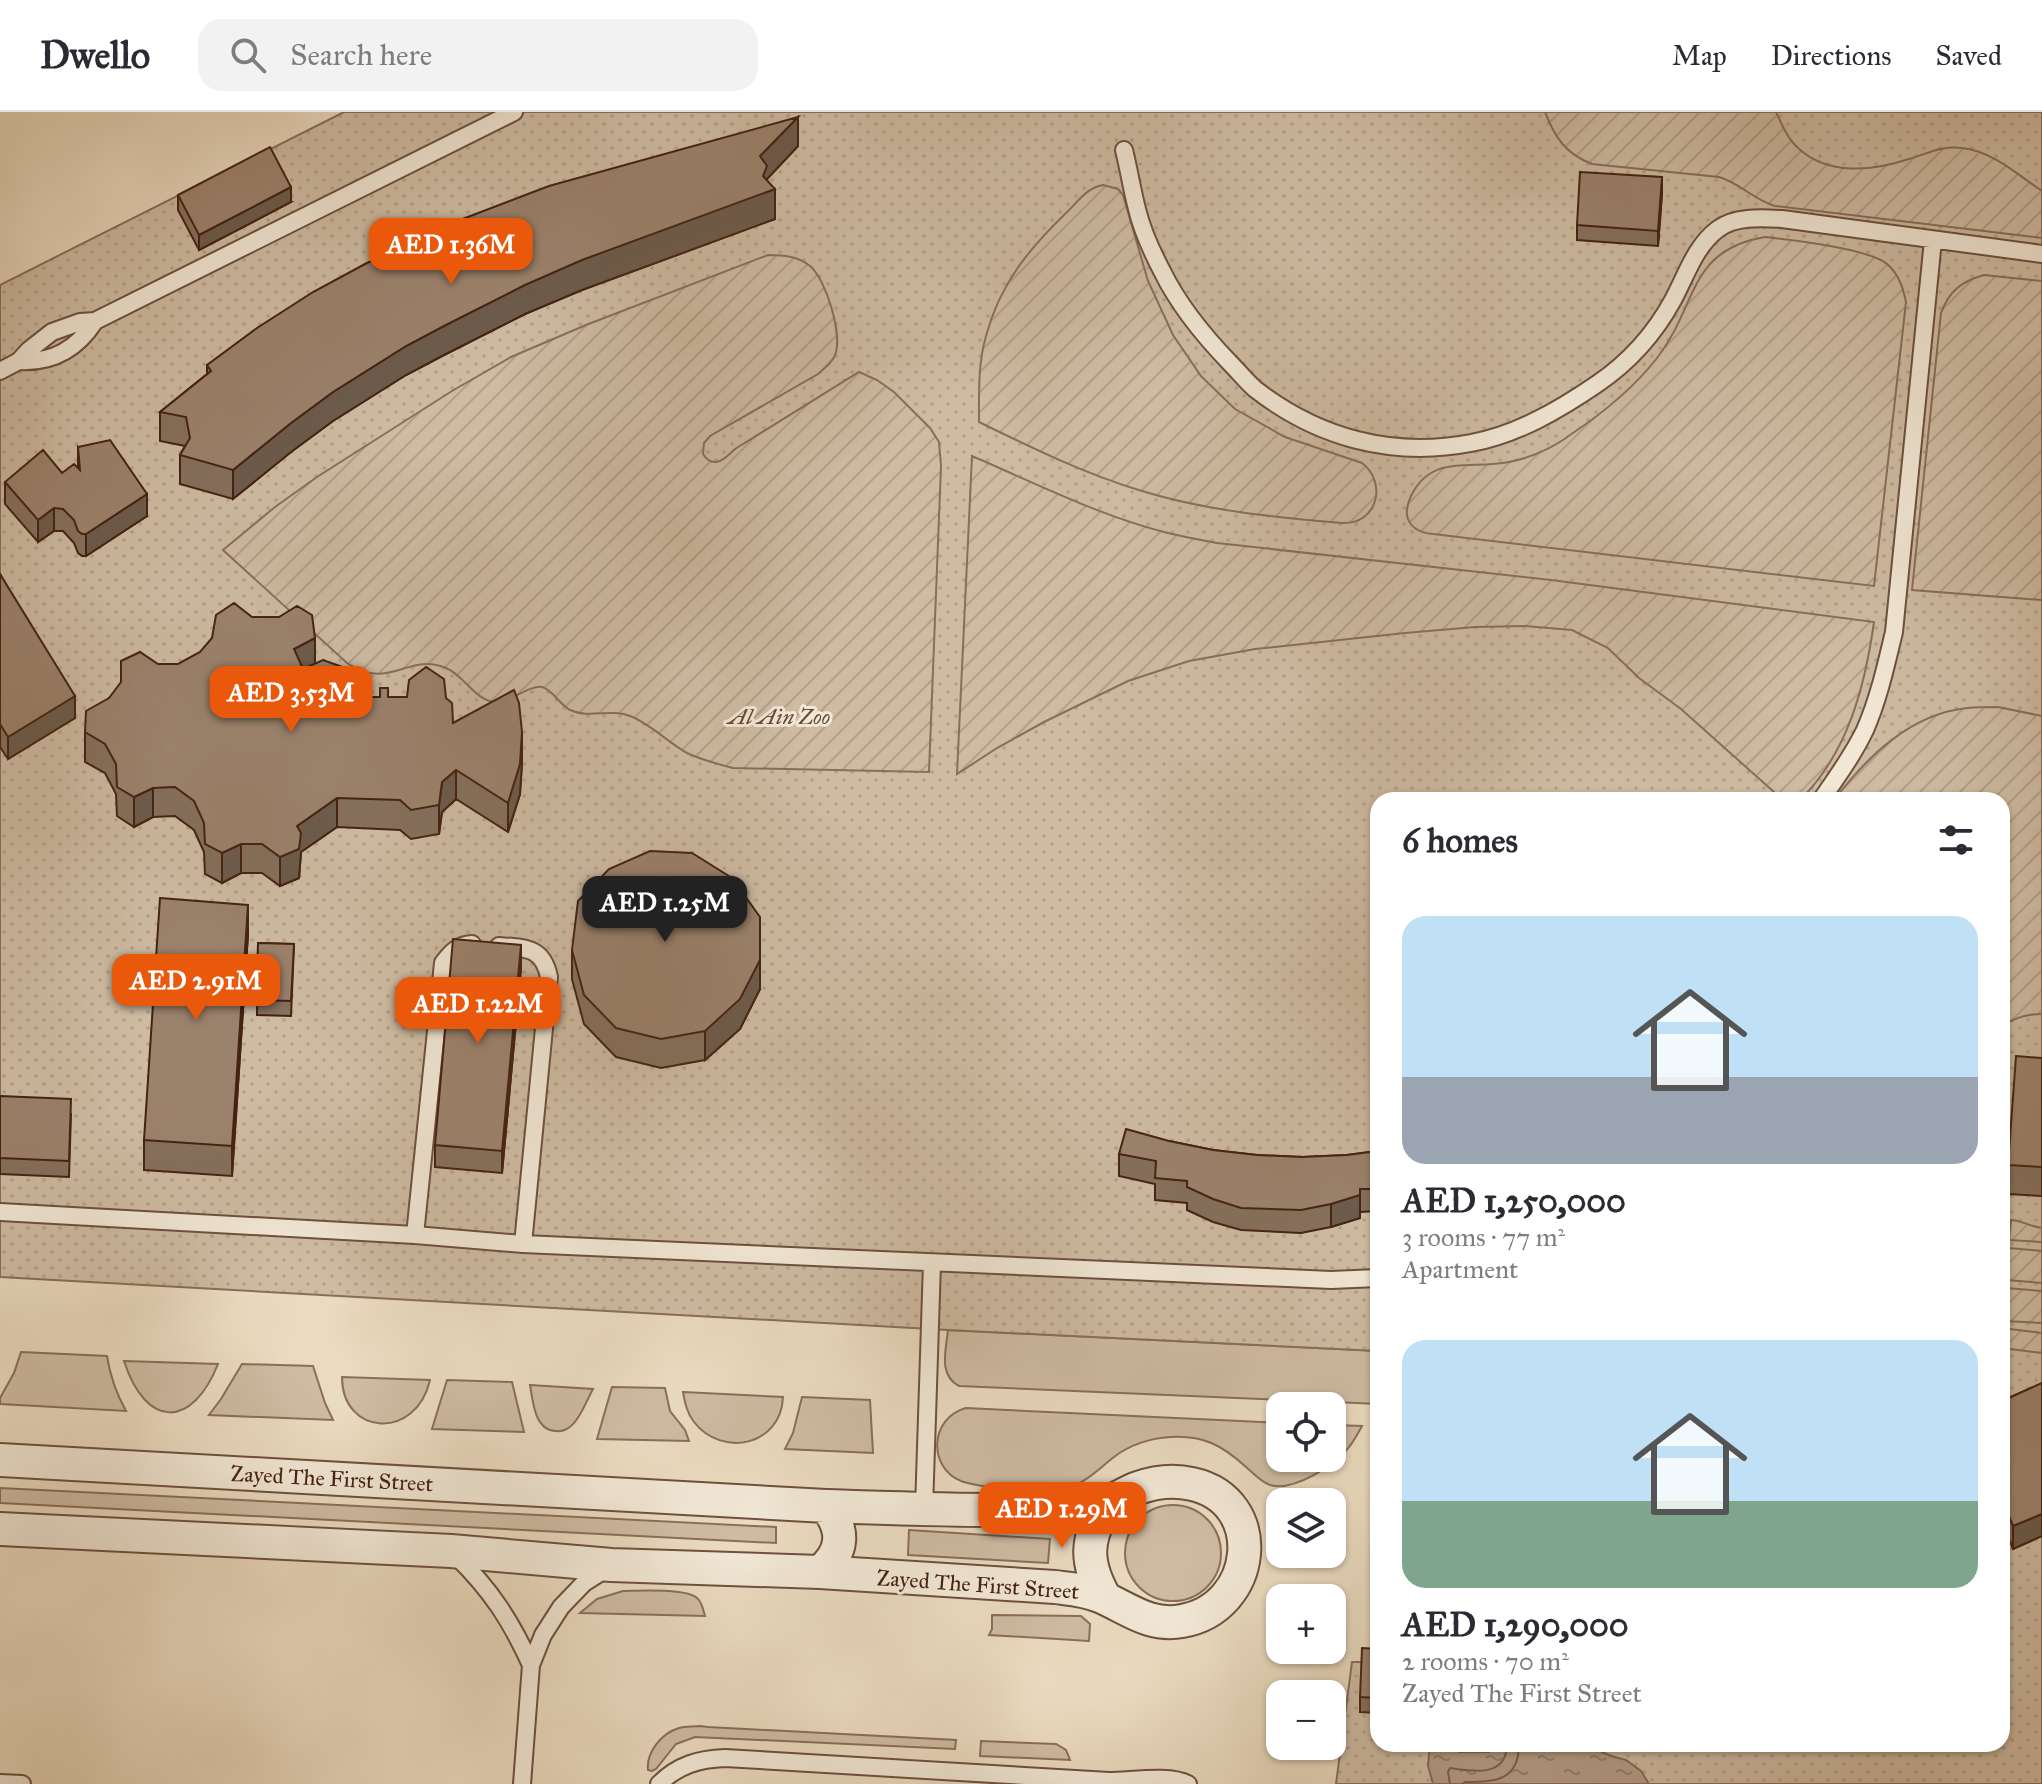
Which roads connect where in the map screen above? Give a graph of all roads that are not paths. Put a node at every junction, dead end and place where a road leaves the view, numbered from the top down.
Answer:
1 (514, 112) edge
2 (1124, 150) dead end
3 (1933, 240) junction
4 (2042, 254) edge
5 (95, 321) junction
6 (19, 361) junction
7 (0, 371) edge
8 (1826, 792) edge
9 (0, 1212) edge
10 (415, 1235) junction
11 (523, 1244) junction
12 (932, 1263) junction
13 (1370, 1278) edge
14 (0, 1460) edge
15 (1107, 1503) junction
16 (826, 1506) junction
17 (924, 1509) junction
18 (0, 1529) edge
19 (451, 1551) junction
20 (611, 1565) junction
21 (820, 1572) junction
22 (1105, 1598) junction
23 (531, 1665) junction
24 (0, 1783) edge
25 (22, 1784) edge
26 (522, 1784) edge
27 (659, 1784) edge
28 (1188, 1784) edge

1 - 5 lane
2 - 3 lane
3 - 4 lane
3 - 8 lane
5 - 6 lane
5 - 6 lane
6 - 7 lane
9 - 10 lane
10 - 11 lane
10 - 11 lane
11 - 12 lane
12 - 13 lane
12 - 17 lane
14 - 16 street, Zayed The First Street
15 - 17 street, Zayed The First Street
15 - 22 street
15 - 22 street, Zayed The First Street
16 - 17 street, Zayed The First Street
16 - 21 street
18 - 19 street, Zayed The First Street
19 - 20 street, Zayed The First Street
19 - 23 lane
20 - 21 street, Zayed The First Street
20 - 23 lane
21 - 22 street, Zayed The First Street
23 - 26 lane
24 - 25 lane
27 - 28 lane

